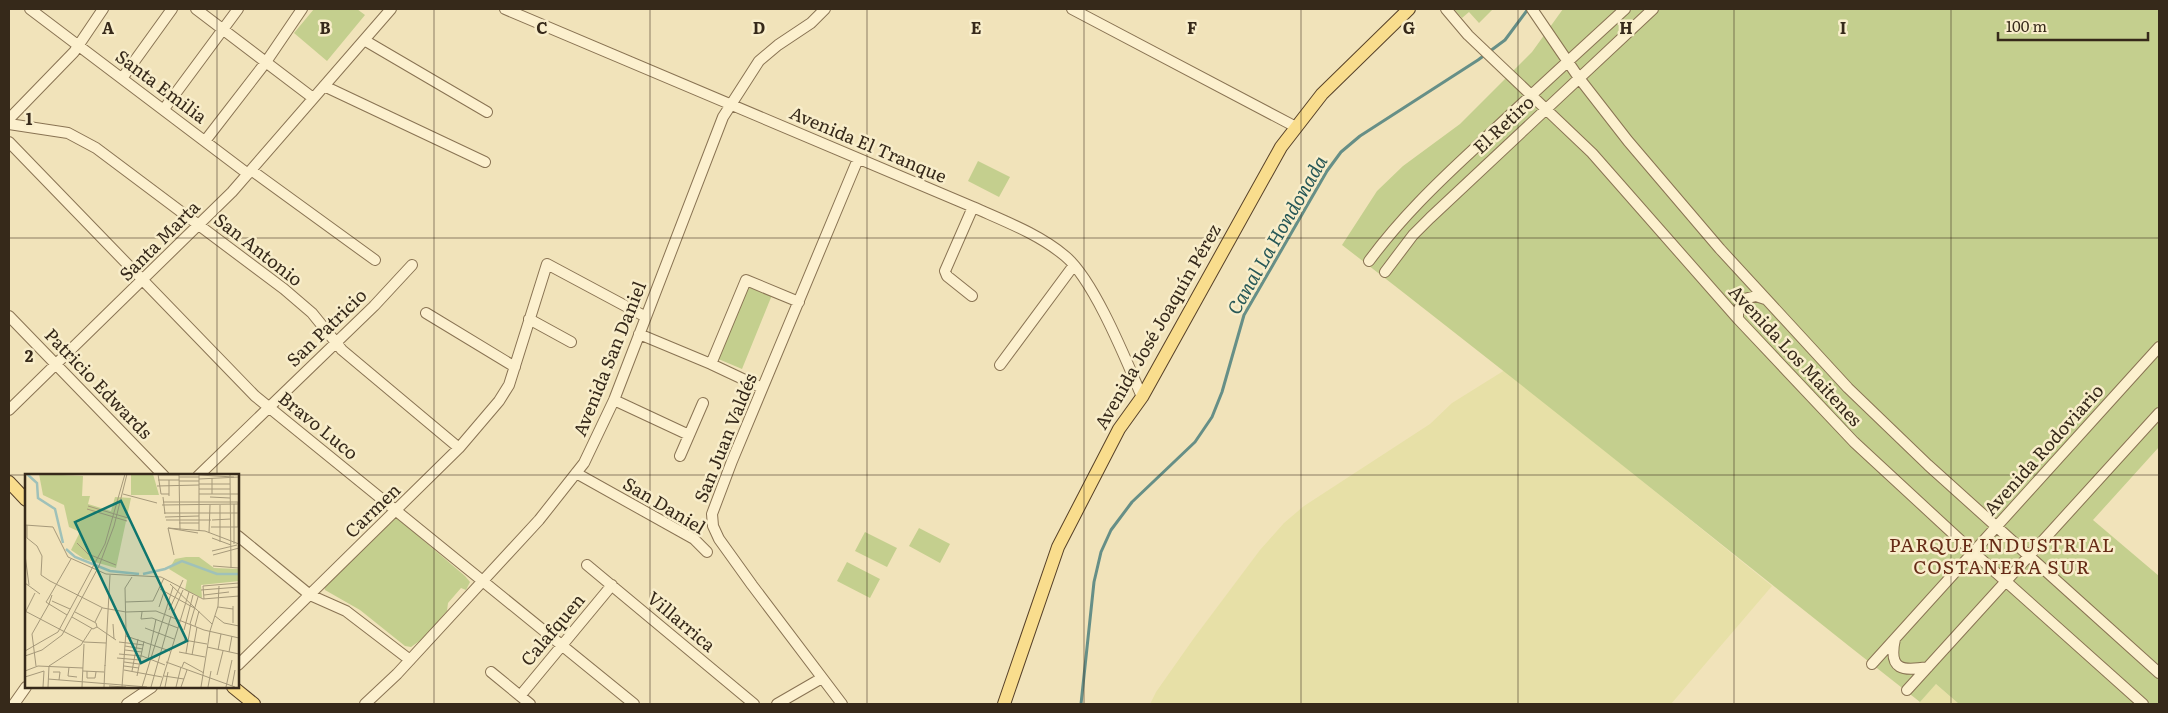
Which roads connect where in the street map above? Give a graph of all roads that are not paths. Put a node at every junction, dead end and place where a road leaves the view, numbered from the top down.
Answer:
1 (30, 9) edge
2 (103, 9) edge
3 (172, 9) edge
4 (196, 9) edge
5 (238, 9) edge
6 (302, 9) edge
7 (391, 9) edge
8 (505, 9) edge
9 (825, 9) edge
10 (1072, 9) edge
11 (1409, 9) edge
12 (1446, 9) edge
13 (1532, 9) edge
14 (1625, 9) edge
15 (1653, 9) edge
16 (223, 29) junction
17 (364, 40) junction
18 (79, 45) junction
19 (266, 62) junction
20 (1568, 62) junction
21 (122, 77) junction
22 (1579, 78) junction
23 (324, 86) junction
24 (1531, 95) junction
25 (313, 98) junction
26 (731, 104) junction
27 (1546, 108) junction
28 (164, 109) junction
29 (487, 112) dead end
30 (9, 119) edge
31 (9, 124) edge
32 (1296, 127) junction
33 (205, 141) junction
34 (9, 142) edge
35 (858, 159) junction
36 (485, 162) dead end
37 (250, 172) junction
38 (973, 207) junction
39 (200, 225) junction
40 (1385, 240) junction
41 (1398, 254) junction
42 (375, 260) dead end
43 (1369, 262) dead end
44 (412, 265) dead end
45 (1074, 265) junction
46 (1385, 272) dead end
47 (143, 281) junction
48 (972, 296) dead end
49 (1766, 299) junction
50 (799, 302) junction
51 (426, 313) dead end
52 (9, 316) edge
53 (646, 316) junction
54 (529, 319) junction
55 (1738, 319) junction
56 (639, 334) junction
57 (571, 342) dead end
58 (336, 343) junction
59 (2159, 347) edge
60 (711, 364) junction
61 (56, 365) junction
62 (1000, 365) dead end
63 (515, 367) junction
64 (762, 388) junction
65 (1142, 397) junction
66 (614, 400) junction
67 (703, 404) dead end
68 (269, 408) junction
69 (9, 410) edge
70 (2159, 414) edge
71 (689, 435) junction
72 (459, 448) junction
73 (680, 456) dead end
74 (576, 473) junction
75 (162, 474) edge
76 (200, 474) edge
77 (9, 482) edge
78 (25, 499) edge
79 (396, 511) junction
80 (1996, 527) junction
81 (239, 537) edge
82 (707, 552) dead end
83 (1973, 552) junction
84 (2029, 557) junction
85 (587, 565) dead end
86 (483, 581) junction
87 (2006, 582) junction
88 (612, 585) junction
89 (310, 595) junction
90 (1895, 639) junction
91 (562, 646) junction
92 (410, 660) junction
93 (1872, 664) dead end
94 (239, 665) edge
95 (1928, 667) junction
96 (491, 672) dead end
97 (2159, 672) edge
98 (822, 678) junction
99 (25, 688) edge
100 (151, 688) edge
101 (234, 688) edge
102 (1907, 690) dead end
103 (520, 696) junction
104 (14, 704) edge
105 (127, 704) edge
106 (254, 704) edge
107 (365, 704) edge
108 (530, 704) edge
109 (634, 704) edge
110 (754, 704) edge
111 (777, 704) edge
112 (842, 704) edge
113 (1004, 704) edge
114 (2143, 704) edge

1 - 18 street, Santa Emilia
2 - 18 street
3 - 21 street
4 - 16 street
5 - 16 street
6 - 19 street
7 - 17 street, Santa Marta
8 - 26 street, Avenida El Tranque
9 - 26 street, Avenida San Daniel
10 - 32 street
11 - 32 main road, Avenida José Joaquín Pérez
12 - 24 street, Avenida Los Maitenes
13 - 20 street, Avenida Los Maitenes
14 - 20 street, El Retiro
15 - 22 street, El Retiro
16 - 19 street
16 - 28 street
17 - 23 street, Santa Marta
17 - 29 street
18 - 21 street, Santa Emilia
18 - 30 street
19 - 25 street
19 - 33 street
20 - 22 street, Avenida Los Maitenes
20 - 24 street, El Retiro
21 - 28 street, Santa Emilia
22 - 27 street, El Retiro
22 - 49 street, Avenida Los Maitenes
23 - 25 street, Santa Marta
23 - 36 street
24 - 27 street, Avenida Los Maitenes
24 - 40 street, El Retiro
25 - 37 street, Santa Marta
26 - 35 street, Avenida El Tranque
26 - 53 street, Avenida San Daniel
27 - 41 street, El Retiro
27 - 55 street, Avenida Los Maitenes
28 - 33 street, Santa Emilia
31 - 39 street, San Antonio
32 - 65 main road, Avenida José Joaquín Pérez
33 - 37 street, Santa Emilia
34 - 47 street, Bravo Luco
35 - 38 street, Avenida El Tranque
35 - 50 street, San Juan Valdés
37 - 39 street, Santa Marta
37 - 42 street, Santa Emilia
38 - 45 street, Avenida El Tranque
38 - 48 street
39 - 47 street, Santa Marta
39 - 58 street, San Antonio
40 - 41 street
40 - 43 street, El Retiro
41 - 46 street, El Retiro
44 - 58 street, San Patricio
45 - 62 street
45 - 65 street, Avenida El Tranque
47 - 61 street, Santa Marta
47 - 68 street, Bravo Luco
49 - 55 street
49 - 80 street, Avenida Los Maitenes
50 - 60 street
50 - 64 street, San Juan Valdés
51 - 63 street
52 - 61 street, Patricio Edwards
53 - 54 street, Carmen
53 - 56 street, Avenida San Daniel
54 - 57 street
54 - 63 street, Carmen
55 - 83 street, Avenida Los Maitenes
56 - 60 street
56 - 66 street, Avenida San Daniel
58 - 68 street, San Patricio
58 - 72 street, San Antonio
59 - 80 street, Avenida Rodoviario
60 - 64 street
61 - 69 street, Santa Marta
61 - 75 street, Patricio Edwards
63 - 72 street, Carmen
64 - 98 street, San Juan Valdés
65 - 113 main road, Avenida José Joaquín Pérez
66 - 71 street
66 - 74 street, Avenida San Daniel
67 - 71 street
68 - 76 street, San Patricio
68 - 79 street, Bravo Luco
70 - 84 street
71 - 73 street
72 - 79 street, Carmen
74 - 82 street, San Daniel
74 - 86 street, Avenida San Daniel
77 - 78 main road
79 - 86 street, Bravo Luco
79 - 89 street, Carmen
80 - 83 street, Avenida Rodoviario
80 - 84 street, Avenida Los Maitenes
81 - 89 street
83 - 87 street, Avenida Los Maitenes
83 - 90 street, Avenida Rodoviario
84 - 87 street
84 - 97 street, Avenida Los Maitenes
85 - 88 street, Villarrica
86 - 91 street, Bravo Luco
86 - 92 street, Avenida San Daniel
87 - 95 street
87 - 114 street, Avenida Los Maitenes
88 - 91 street, Calafquen
88 - 110 street, Villarrica
89 - 92 street
89 - 94 street, Carmen
90 - 93 street, Avenida Rodoviario
90 - 95 street
91 - 103 street, Calafquen
91 - 109 street, Bravo Luco
92 - 107 street, Avenida San Daniel
95 - 102 street
96 - 103 street
98 - 111 street
98 - 112 street, San Juan Valdés
99 - 104 street
100 - 105 street
101 - 106 main road
103 - 108 street

